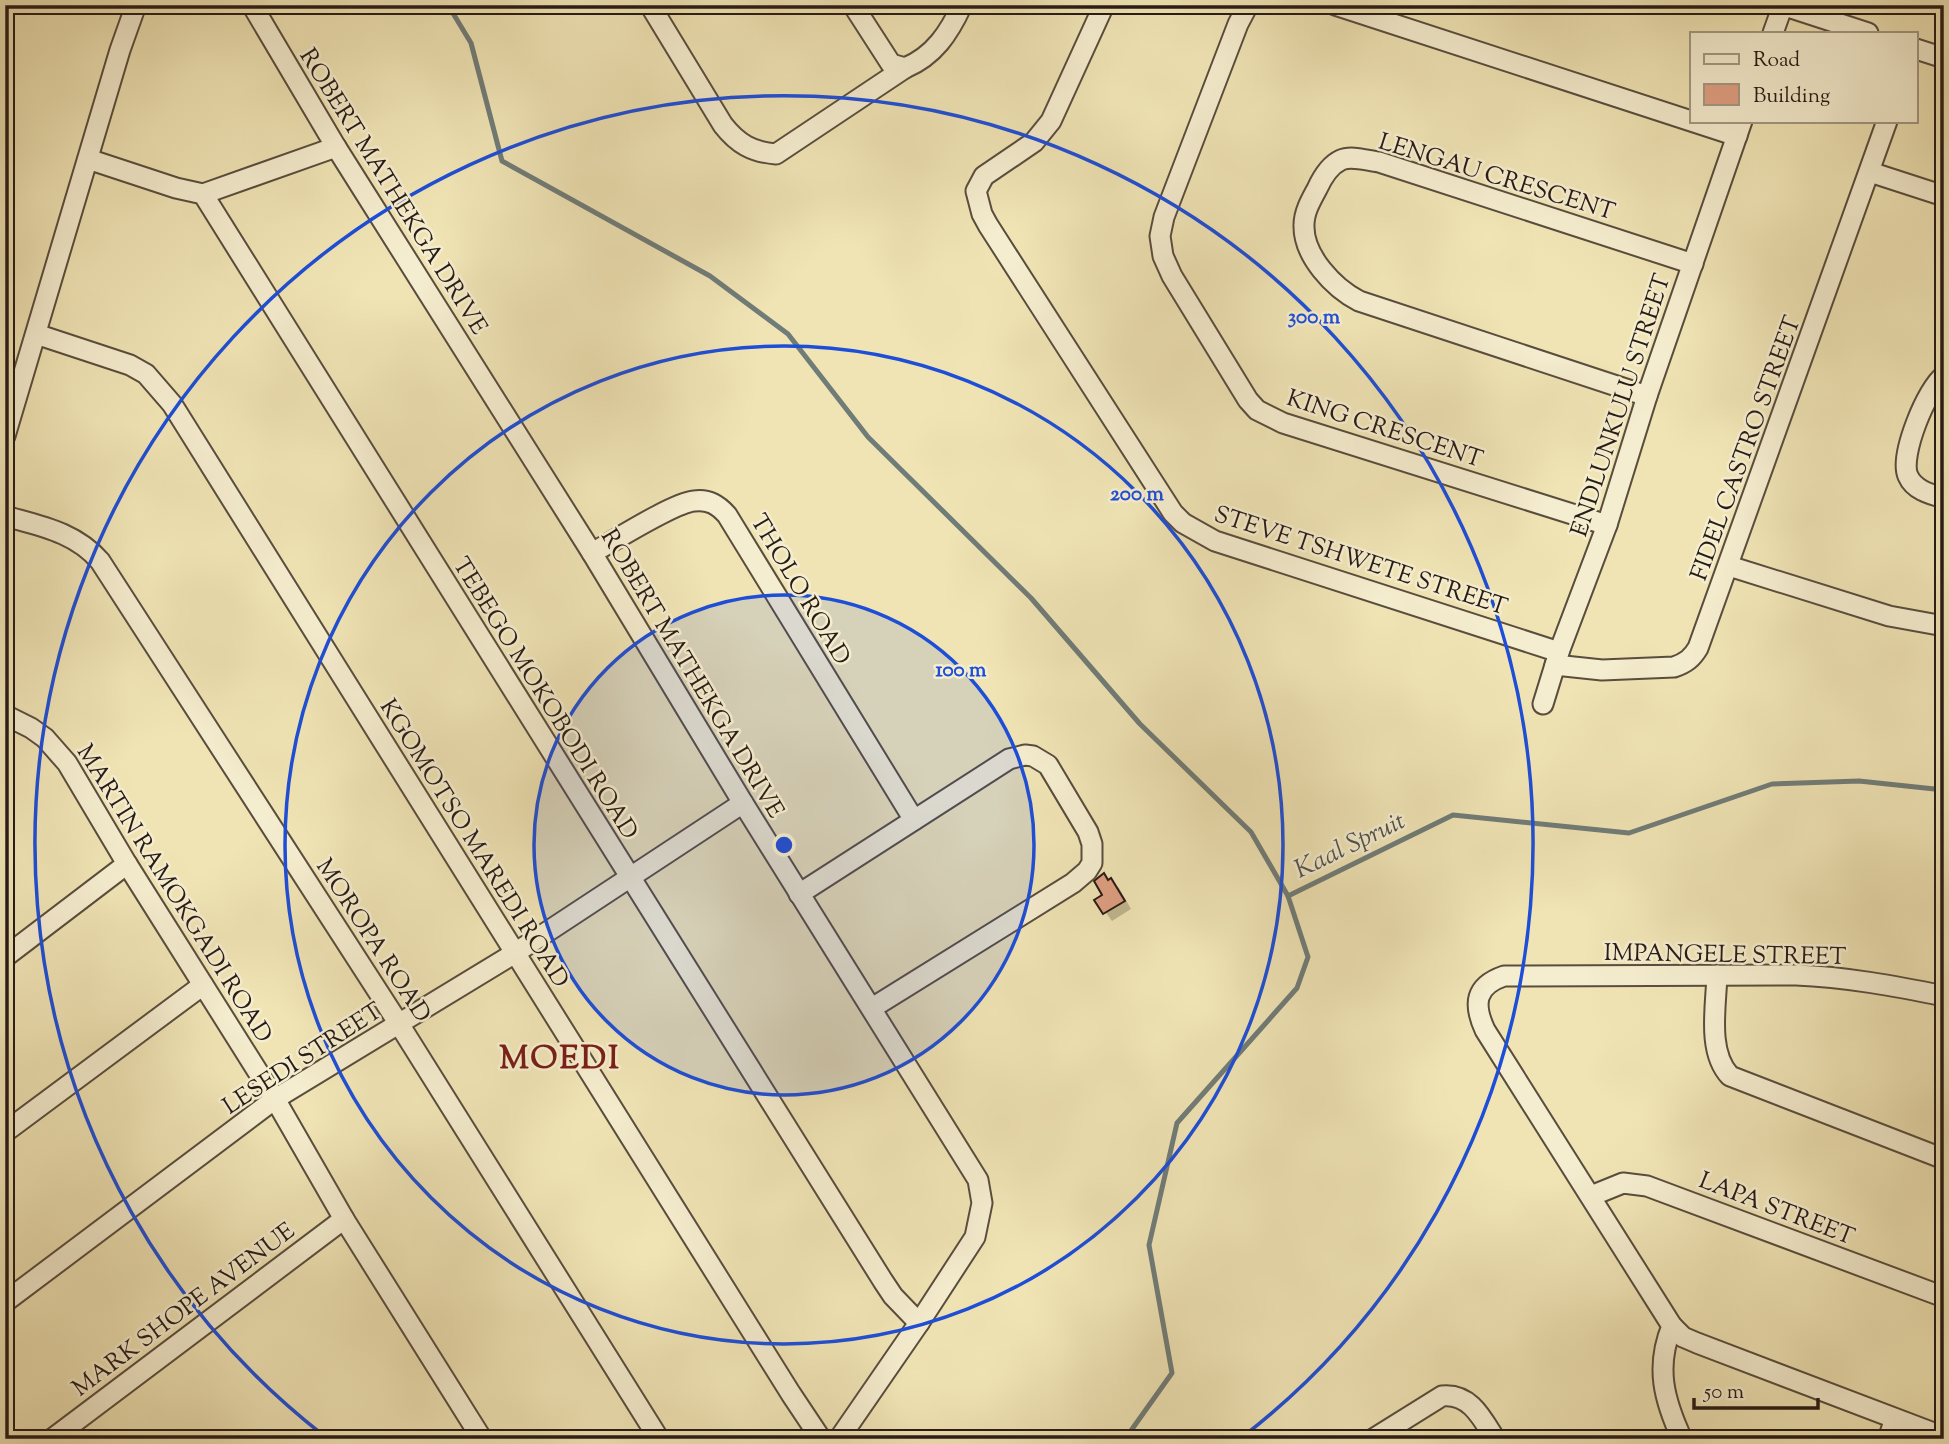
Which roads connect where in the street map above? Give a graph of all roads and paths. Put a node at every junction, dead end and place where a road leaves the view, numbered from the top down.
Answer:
1 (136, 5) edge
2 (252, 5) edge
3 (650, 5) edge
4 (853, 5) edge
5 (962, 5) edge
6 (1104, 5) edge
7 (1248, 5) edge
8 (1335, 5) edge
9 (1783, 5) edge
10 (1773, 32) edge
11 (1865, 32) edge
12 (1918, 50) edge
13 (1944, 58) edge
14 (905, 68) junction
15 (1690, 113) edge
16 (1719, 122) edge
17 (1886, 122) edge
18 (1739, 128) edge
19 (336, 147) junction
20 (88, 159) junction
21 (1870, 172) junction
22 (203, 194) junction
23 (1944, 196) edge
24 (1693, 264) junction
25 (36, 334) junction
26 (1944, 376) edge
27 (1647, 396) junction
28 (5, 436) edge
29 (1944, 498) edge
30 (5, 516) edge
31 (1607, 525) junction
32 (592, 553) junction
33 (1729, 566) junction
34 (1944, 626) edge
35 (1557, 658) junction
36 (1542, 704) dead end
37 (5, 715) edge
38 (743, 803) junction
39 (914, 820) junction
40 (127, 864) junction
41 (629, 877) junction
42 (799, 894) junction
43 (514, 953) junction
44 (5, 957) edge
45 (1717, 975) junction
46 (203, 985) junction
47 (1944, 996) edge
48 (872, 1008) junction
49 (399, 1024) junction
50 (275, 1099) junction
51 (5, 1132) edge
52 (1944, 1159) edge
53 (1591, 1196) junction
54 (344, 1219) junction
55 (1944, 1297) edge
56 (5, 1302) edge
57 (919, 1323) junction
58 (1672, 1326) junction
59 (1895, 1419) junction
60 (472, 1434) edge
61 (1944, 1437) edge
62 (52, 1439) edge
63 (659, 1439) edge
64 (821, 1439) edge
65 (839, 1439) edge
66 (1373, 1439) edge
67 (1495, 1439) edge
68 (1682, 1439) edge
69 (1888, 1439) edge

1 - 20 street
2 - 19 street, ROBERT MATHEKGA DRIVE
3 - 14 street
4 - 14 street
5 - 14 street
6 - 35 street, STEVE TSHWETE STREET
7 - 31 street, KING CRESCENT
8 - 15 street
9 - 10 street
9 - 11 street
12 - 13 street
16 - 18 street
17 - 21 street, FIDEL CASTRO STREET
18 - 24 street, ENDLUNKULU STREET
19 - 22 street
19 - 32 street, ROBERT MATHEKGA DRIVE
20 - 22 street
20 - 25 street
21 - 23 street
21 - 33 street, FIDEL CASTRO STREET
22 - 41 street, TEBEGO MOKOBODI ROAD
24 - 27 street, ENDLUNKULU STREET
24 - 27 street, LENGAU CRESCENT
25 - 28 street
25 - 43 street, KGOMOTSO MAREDI ROAD
26 - 29 street
27 - 31 street, ENDLUNKULU STREET
30 - 49 street, MOROPA ROAD
31 - 35 street, ENDLUNKULU STREET
32 - 38 street, ROBERT MATHEKGA DRIVE
32 - 39 street, THOLO ROAD
33 - 34 street
33 - 35 street, FIDEL CASTRO STREET
35 - 36 street, ENDLUNKULU STREET
37 - 40 street, MARTIN RAMOKGADI ROAD
38 - 41 street, LESEDI STREET
38 - 42 street, ROBERT MATHEKGA DRIVE
39 - 42 street
39 - 48 street
40 - 44 street
40 - 46 street, MARTIN RAMOKGADI ROAD
41 - 43 street, LESEDI STREET
41 - 57 street, TEBEGO MOKOBODI ROAD
42 - 48 street, ROBERT MATHEKGA DRIVE
43 - 49 street, LESEDI STREET
43 - 64 street, KGOMOTSO MAREDI ROAD
45 - 47 street, IMPANGELE STREET
45 - 52 street
45 - 53 street, IMPANGELE STREET
46 - 50 street, MARTIN RAMOKGADI ROAD
46 - 51 street
48 - 57 street, ROBERT MATHEKGA DRIVE
49 - 50 street, LESEDI STREET
49 - 63 street, MOROPA ROAD
50 - 54 street, MARTIN RAMOKGADI ROAD
50 - 56 street, LESEDI STREET
53 - 55 street, LAPA STREET
53 - 58 street
54 - 60 street, MARTIN RAMOKGADI ROAD
54 - 62 street, MARK SHOPE AVENUE
57 - 65 street, ROBERT MATHEKGA DRIVE
58 - 59 street
58 - 68 street
59 - 61 street
59 - 69 street
66 - 67 street

